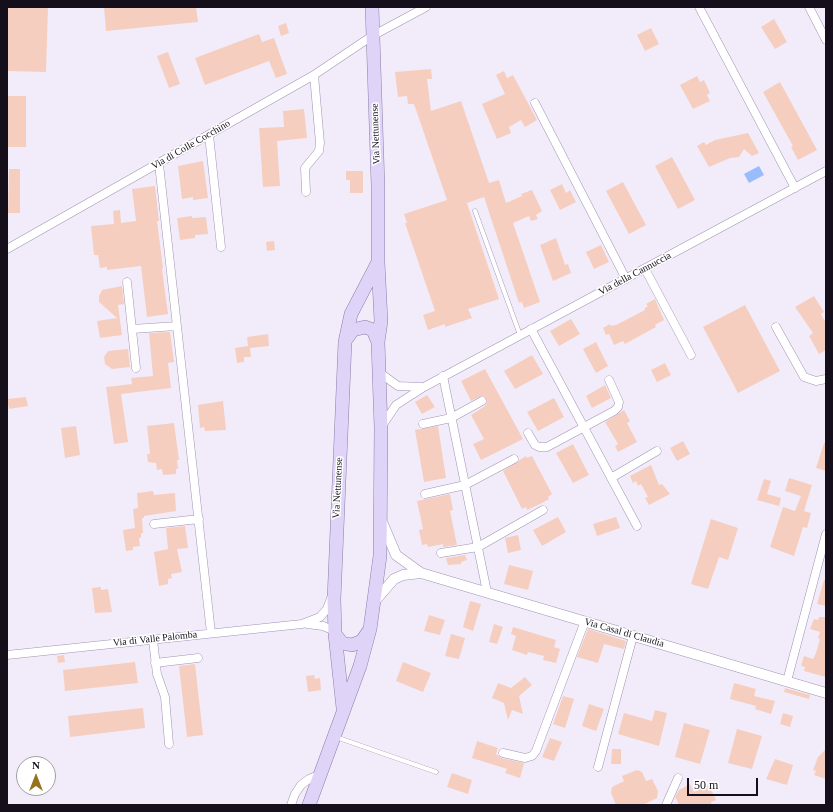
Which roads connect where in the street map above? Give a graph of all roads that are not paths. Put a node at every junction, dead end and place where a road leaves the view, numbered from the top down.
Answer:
1 (372, 7) edge
2 (426, 7) edge
3 (699, 7) edge
4 (809, 7) edge
5 (372, 36) junction
6 (826, 40) edge
7 (314, 75) junction
8 (535, 103) dead end
9 (209, 135) junction
10 (159, 164) junction
11 (826, 171) edge
12 (795, 188) junction
13 (306, 192) dead end
14 (475, 211) dead end
15 (221, 247) dead end
16 (7, 249) edge
17 (378, 262) junction
18 (645, 269) junction
19 (626, 279) junction
20 (127, 282) dead end
21 (177, 326) junction
22 (776, 327) dead end
23 (132, 330) junction
24 (531, 330) junction
25 (520, 335) junction
26 (345, 342) junction
27 (378, 342) junction
28 (691, 355) dead end
29 (136, 368) dead end
30 (380, 373) junction
31 (443, 376) junction
32 (826, 379) edge
33 (609, 380) dead end
34 (424, 387) junction
35 (482, 401) dead end
36 (451, 418) junction
37 (423, 424) dead end
38 (584, 427) junction
39 (381, 428) junction
40 (528, 433) dead end
41 (657, 451) dead end
42 (514, 459) dead end
43 (611, 478) junction
44 (465, 485) junction
45 (425, 494) dead end
46 (543, 510) dead end
47 (381, 518) junction
48 (199, 519) junction
49 (154, 524) dead end
50 (637, 526) dead end
51 (826, 534) edge
52 (478, 547) junction
53 (441, 553) dead end
54 (421, 573) junction
55 (334, 577) junction
56 (487, 592) junction
57 (374, 602) junction
58 (585, 621) junction
59 (302, 624) junction
60 (370, 629) junction
61 (335, 632) junction
62 (211, 633) junction
63 (634, 636) junction
64 (153, 640) junction
65 (7, 654) edge
66 (198, 658) dead end
67 (155, 663) junction
68 (787, 681) junction
69 (826, 693) edge
70 (343, 710) junction
71 (333, 736) junction
72 (169, 744) dead end
73 (503, 753) dead end
74 (598, 767) dead end
75 (436, 772) dead end
76 (320, 775) junction
77 (678, 778) dead end
78 (291, 805) edge
79 (309, 805) edge
80 (666, 805) edge

1 - 5 main road, Via Nettunense
2 - 5 street, Via di Colle Cocchino
3 - 12 street
4 - 6 street
5 - 7 street, Via di Colle Cocchino
5 - 17 main road, Via Nettunense
7 - 9 street, Via di Colle Cocchino
7 - 13 street
8 - 19 street
9 - 10 street, Via di Colle Cocchino
9 - 15 street
10 - 16 street, Via di Colle Cocchino
10 - 21 street
11 - 12 street, Via della Cannuccia
12 - 18 street, Via della Cannuccia
14 - 25 lane
17 - 26 main road, Via Nettunense
17 - 27 main road, Via Nettunense
18 - 19 street, Via della Cannuccia
18 - 28 street
19 - 24 street, Via della Cannuccia
20 - 23 street
21 - 23 street
21 - 48 street
22 - 32 street
23 - 29 street
24 - 25 street, Via della Cannuccia
24 - 38 street
25 - 31 street, Via della Cannuccia
26 - 27 main road
26 - 55 main road, Via Nettunense
27 - 30 main road, Via Nettunense
30 - 34 street, Via della Cannuccia
30 - 39 main road, Via Nettunense
31 - 34 street, Via della Cannuccia
31 - 36 street
33 - 38 street
34 - 39 street, Via della Cannuccia
35 - 36 street
36 - 37 street
36 - 44 street
38 - 40 street
38 - 43 street
39 - 47 main road, Via Nettunense
41 - 43 street
42 - 44 street
43 - 50 street
44 - 45 street
44 - 52 street
46 - 52 street
47 - 54 street, Via Casal di Claudia
47 - 57 main road, Via Nettunense
48 - 49 street
48 - 62 street
51 - 68 street
52 - 53 street
52 - 56 street
54 - 56 street, Via Casal di Claudia
54 - 57 street, Via Casal di Claudia
55 - 59 street, Via di Valle Palomba
55 - 61 main road, Via Nettunense
56 - 58 street, Via Casal di Claudia
57 - 60 main road, Via Nettunense
58 - 63 street, Via Casal di Claudia
58 - 73 street
59 - 61 street, Via di Valle Palomba
59 - 62 street, Via di Valle Palomba
60 - 61 main road
60 - 70 main road, Via Nettunense
61 - 70 main road, Via Nettunense
62 - 64 street, Via di Valle Palomba
63 - 68 street, Via Casal di Claudia
63 - 74 street
64 - 65 street, Via di Valle Palomba
64 - 67 street
66 - 67 street
67 - 72 street
68 - 69 street, Via Casal di Claudia
70 - 71 main road, Via Nettunense
71 - 75 lane
71 - 76 main road, Via Nettunense
76 - 78 street
76 - 79 main road, Via Nettunense
77 - 80 street

